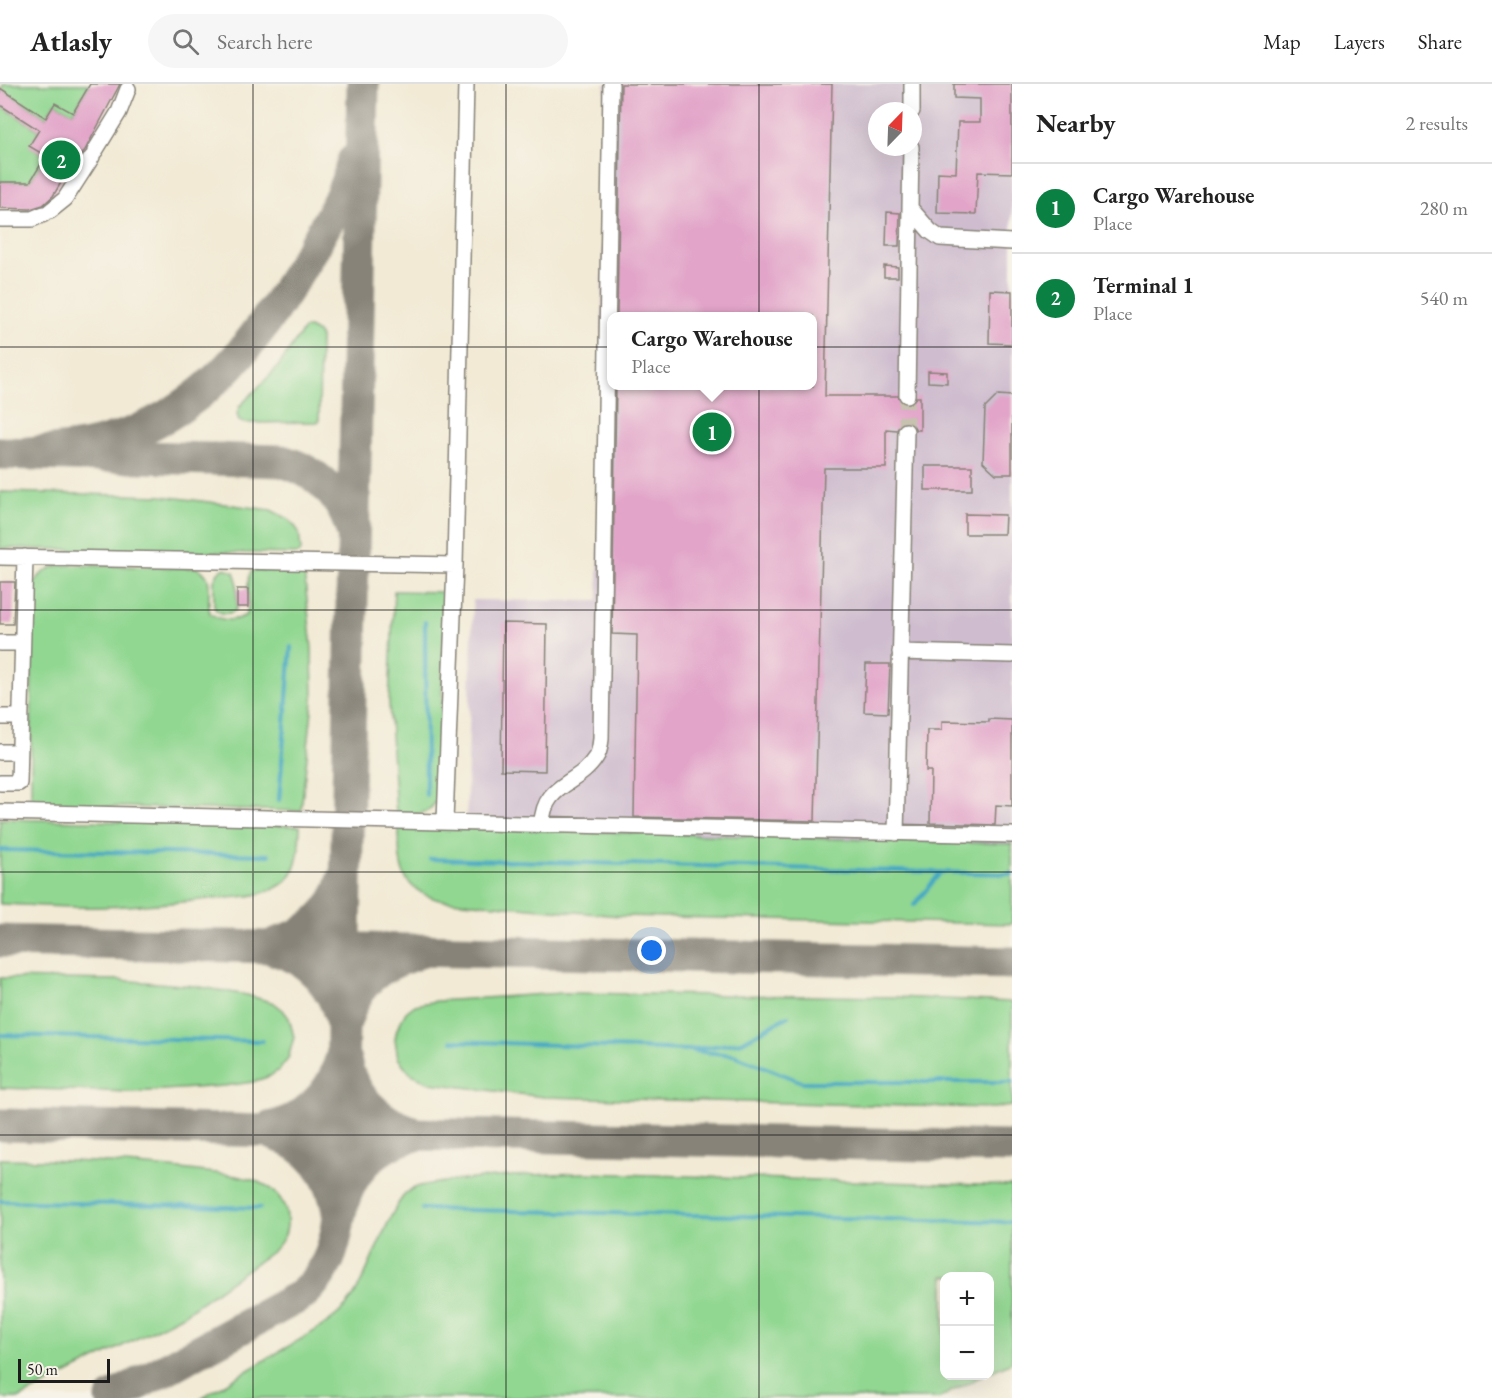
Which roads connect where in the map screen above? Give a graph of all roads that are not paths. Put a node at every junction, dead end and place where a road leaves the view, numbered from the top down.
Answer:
1 (466, 84) edge
2 (611, 84) edge
3 (912, 84) edge
4 (128, 89) dead end
5 (912, 102) edge
6 (911, 156) edge
7 (910, 208) junction
8 (0, 219) edge
9 (1012, 242) edge
10 (608, 312) edge
11 (607, 346) edge
12 (907, 395) tunnel mouth
13 (906, 431) tunnel mouth
14 (0, 557) edge
15 (25, 557) junction
16 (455, 565) junction
17 (0, 643) edge
18 (22, 643) junction
19 (900, 652) junction
20 (1012, 655) edge
21 (0, 717) edge
22 (19, 717) junction
23 (0, 752) edge
24 (19, 752) junction
25 (0, 783) edge
26 (0, 812) edge
27 (445, 821) junction
28 (543, 824) junction
29 (896, 833) junction
30 (1012, 835) edge

1 - 16 lane
2 - 10 lane
3 - 5 lane
4 - 8 lane
6 - 7 lane
7 - 9 lane
7 - 12 lane
11 - 28 lane
13 - 19 lane
14 - 15 lane
15 - 16 lane
15 - 18 lane
16 - 27 lane
17 - 18 lane
18 - 22 lane
19 - 20 lane
19 - 29 lane
21 - 22 lane
22 - 24 lane
23 - 24 lane
24 - 25 lane
26 - 27 lane
27 - 28 lane
28 - 29 lane
29 - 30 lane

